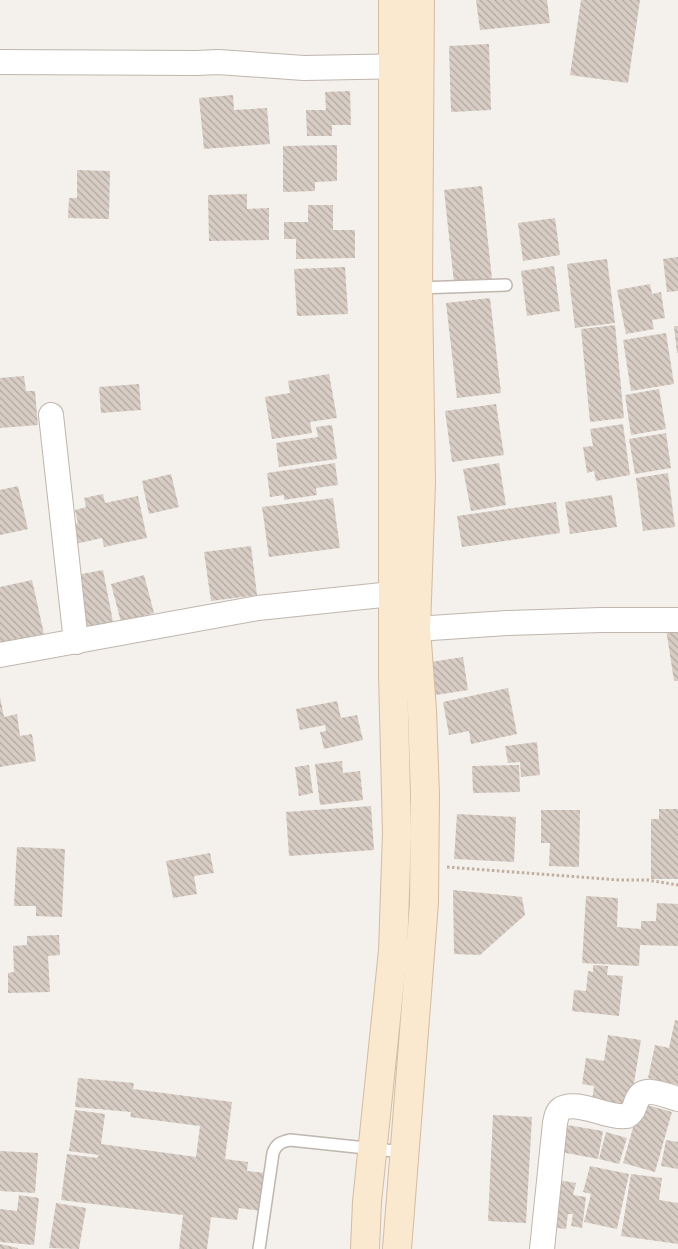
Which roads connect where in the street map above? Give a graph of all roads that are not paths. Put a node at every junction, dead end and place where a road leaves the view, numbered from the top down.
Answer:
1 (392, 0) edge
2 (420, 0) edge
3 (0, 62) edge
4 (406, 66) junction
5 (506, 285) dead end
6 (418, 288) junction
7 (51, 415) dead end
8 (406, 593) junction
9 (678, 620) edge
10 (416, 629) junction
11 (76, 642) junction
12 (0, 656) edge
13 (678, 1100) edge
14 (373, 1150) junction
15 (404, 1152) junction
16 (259, 1249) edge
17 (365, 1249) edge
18 (397, 1249) edge
19 (542, 1249) edge

1 - 4 street
2 - 4 street
3 - 4 street
4 - 6 street
4 - 8 street
5 - 6 lane
6 - 8 street
7 - 11 street
8 - 10 street
8 - 11 street
8 - 14 street
9 - 10 street
10 - 15 street
11 - 12 street
13 - 19 street
14 - 15 lane
14 - 16 lane
14 - 17 street
15 - 18 street

